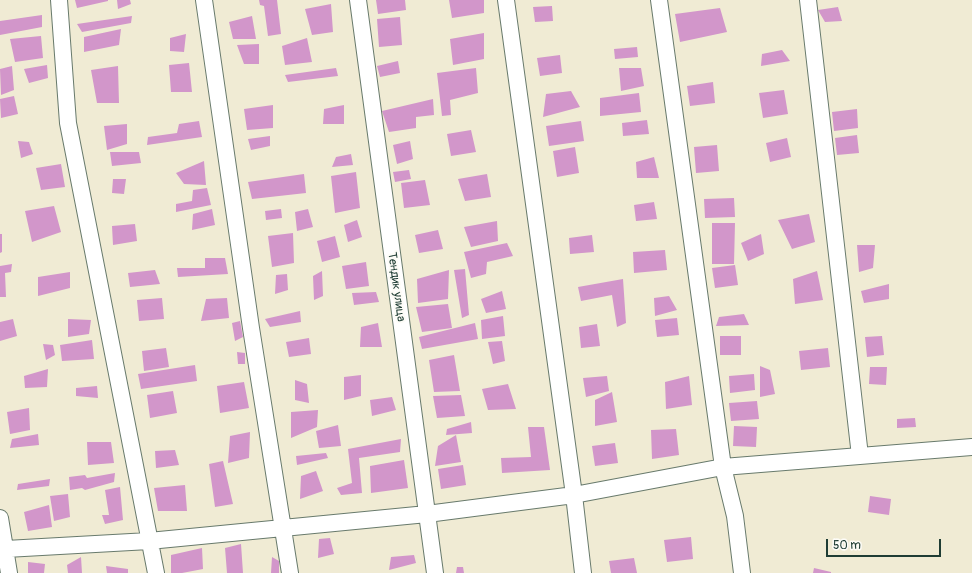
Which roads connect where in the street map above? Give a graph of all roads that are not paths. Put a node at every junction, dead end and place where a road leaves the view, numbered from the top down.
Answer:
1 (59, 0) edge
2 (204, 0) edge
3 (358, 0) edge
4 (506, 0) edge
5 (659, 0) edge
6 (808, 0) edge
7 (972, 447) edge
8 (860, 456) junction
9 (723, 467) junction
10 (574, 495) junction
11 (427, 514) junction
12 (0, 518) edge
13 (283, 528) junction
14 (149, 541) junction
15 (3, 548) edge
16 (9, 573) edge
17 (156, 573) edge
18 (290, 573) edge
19 (436, 573) edge
20 (583, 573) edge
21 (742, 573) edge

1 - 14 street
2 - 13 street
3 - 11 street, Тендик улица
4 - 10 street
5 - 9 street
6 - 8 street
7 - 8 street
8 - 9 street
9 - 10 street
9 - 21 street
10 - 11 street
10 - 20 street
11 - 13 street
11 - 19 street, Тендик улица
12 - 15 street
13 - 14 street
13 - 18 street
14 - 15 street
14 - 17 street
15 - 16 street

